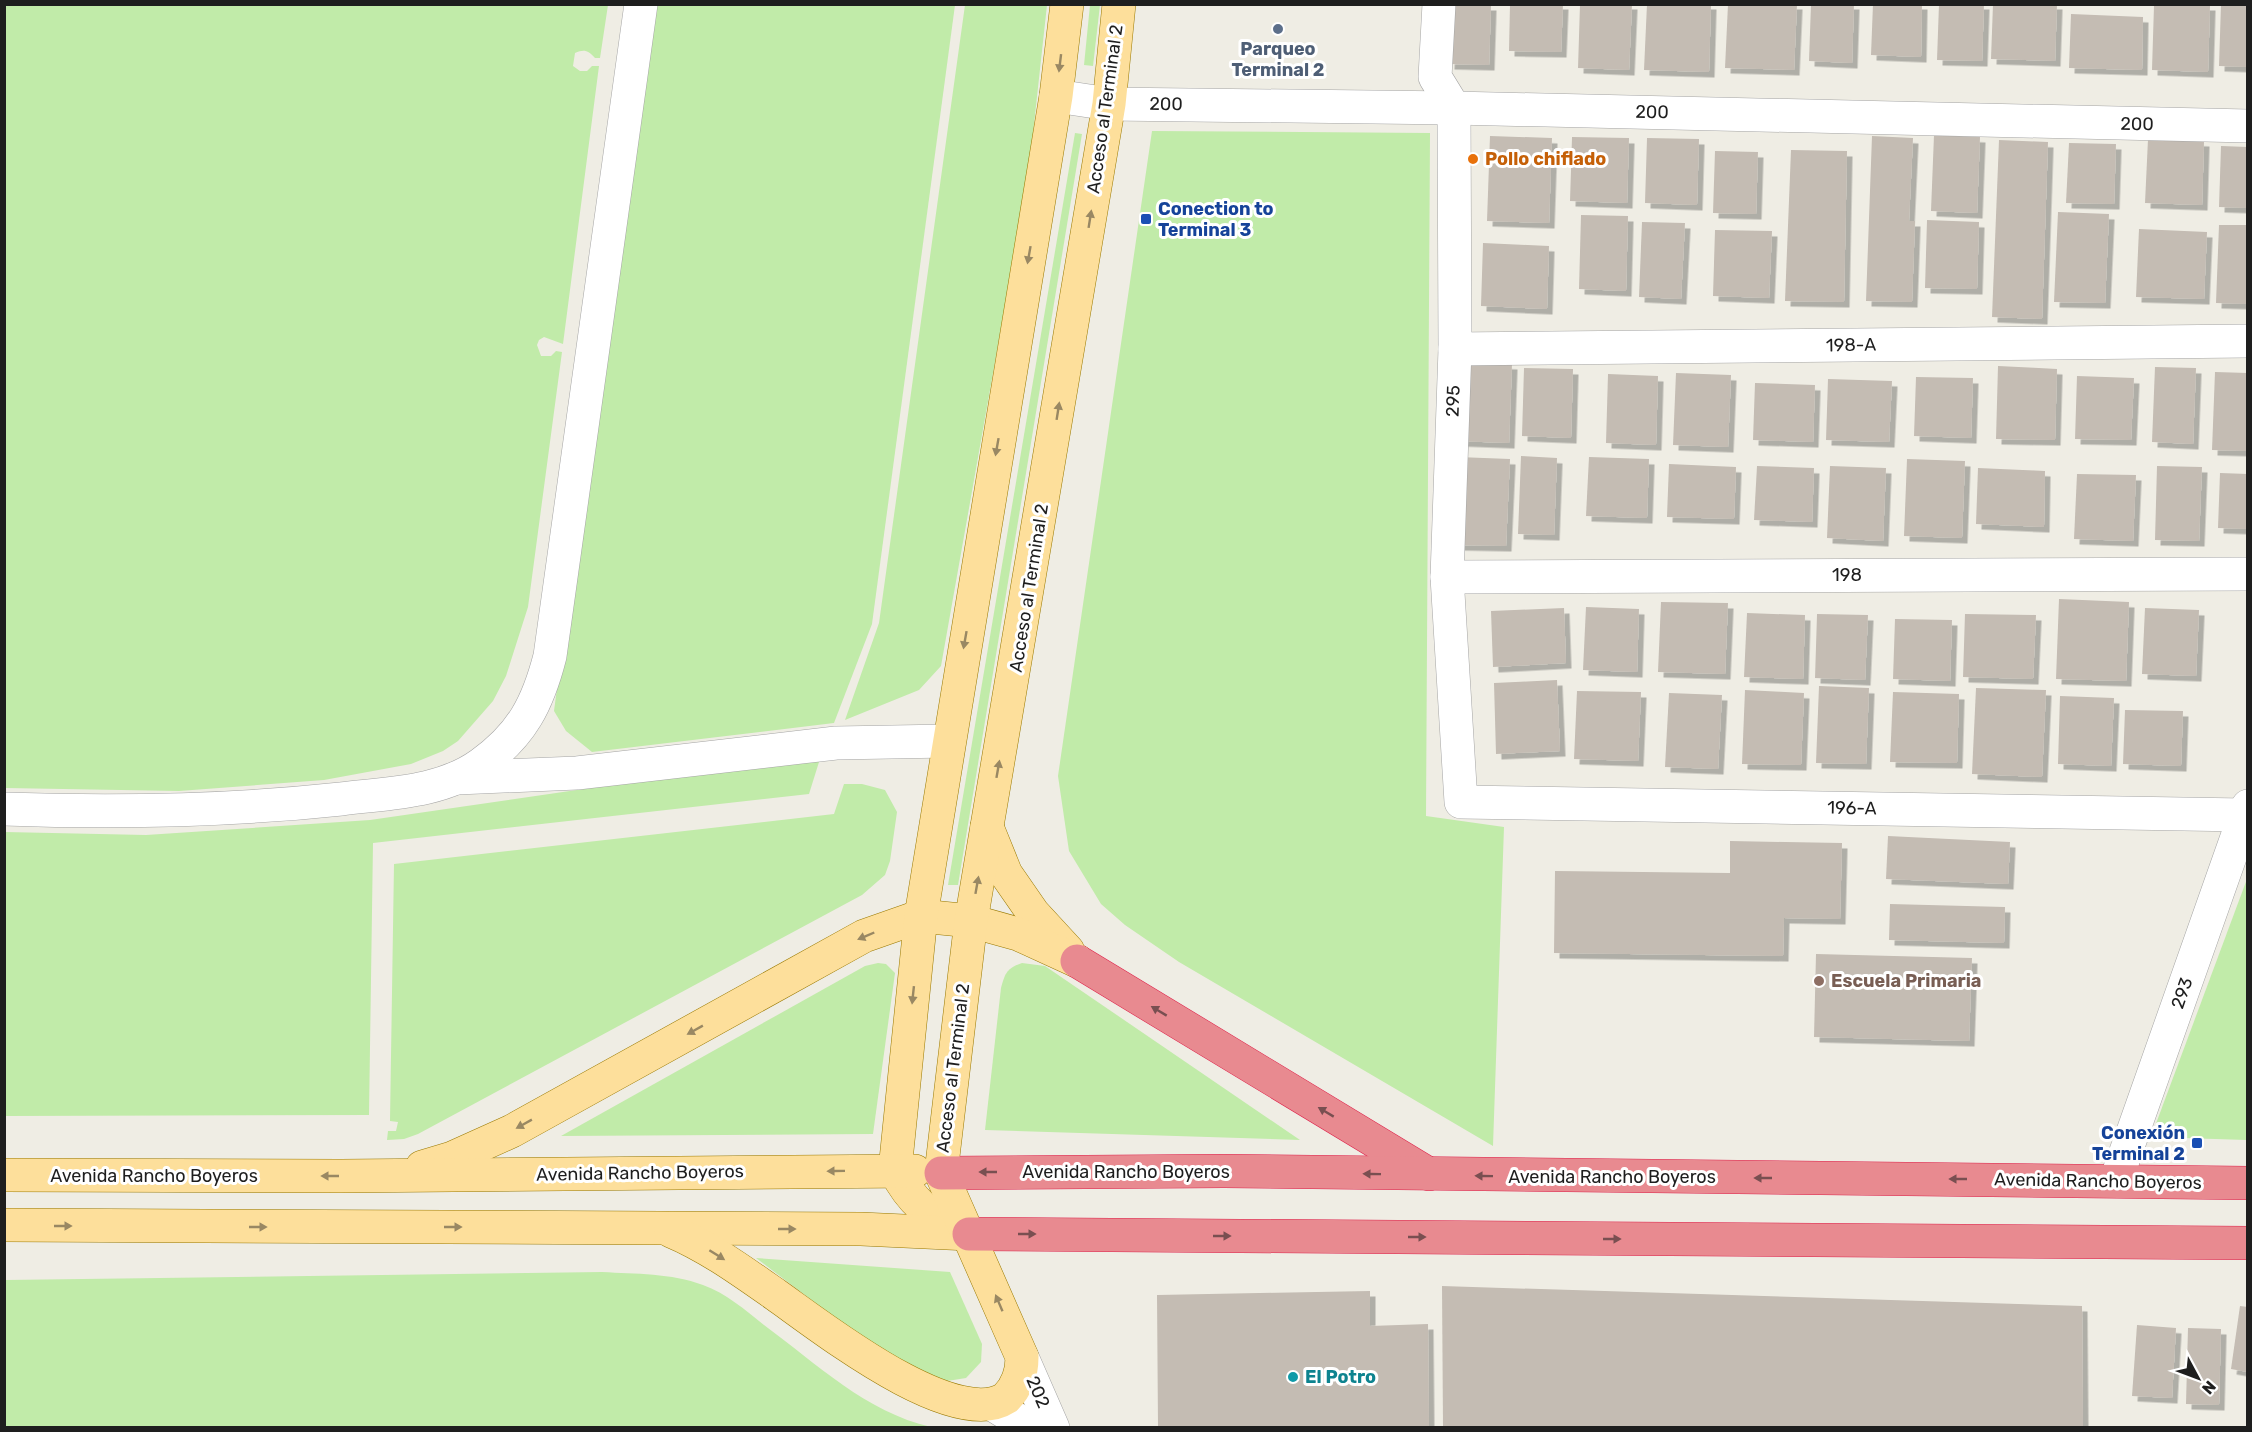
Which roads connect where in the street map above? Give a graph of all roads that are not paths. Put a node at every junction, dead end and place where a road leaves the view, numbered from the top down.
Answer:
1 (641, 4) edge
2 (1067, 4) edge
3 (1119, 4) edge
4 (1439, 4) edge
5 (1056, 96) junction
6 (1109, 104) junction
7 (1454, 108) junction
8 (2247, 126) edge
9 (2247, 341) edge
10 (1455, 349) junction
11 (2247, 574) edge
12 (1447, 577) junction
13 (948, 741) junction
14 (456, 778) junction
15 (1461, 802) joint
16 (4, 809) edge
17 (2246, 811) edge
18 (987, 827) junction
19 (921, 916) junction
20 (971, 921) junction
21 (1077, 961) junction
22 (894, 1170) junction
23 (941, 1173) junction
24 (4, 1175) edge
25 (1430, 1175) junction
26 (389, 1176) junction
27 (2116, 1180) junction
28 (2247, 1183) edge
29 (4, 1225) edge
30 (666, 1228) junction
31 (969, 1234) junction
32 (2247, 1243) edge
33 (1022, 1357) junction
34 (995, 1406) junction
35 (1031, 1428) edge
36 (1053, 1428) edge

1 - 14 street
2 -> 5 main road
3 - 6 main road, Acceso al Terminal 2
4 - 7 street
5 - 6 street, 200
5 -> 13 main road
6 - 7 street, 200
18 -> 6 main road, Acceso al Terminal 2
7 - 8 street, 200
7 - 10 street, 295
9 - 10 street, 198-A
10 - 12 street, 295
11 - 12 street, 198
12 - 15 street, 295
13 - 14 street
13 - 19 main road
14 - 16 street
15 - 17 street, 196-A
17 - 27 street, 293
20 -> 18 main road, Acceso al Terminal 2
18 - 21 main road
19 - 20 main road
19 -> 22 main road
19 -> 26 main road
20 - 21 main road
20 - 23 main road, Acceso al Terminal 2
25 -> 21 highway
22 - 23 main road, Avenida Rancho Boyeros
22 -> 26 main road, Avenida Rancho Boyeros
22 - 31 main road
25 -> 23 highway, Avenida Rancho Boyeros
23 - 31 main road
26 -> 24 main road, Avenida Rancho Boyeros
27 -> 25 highway, Avenida Rancho Boyeros
27 - 28 highway, Avenida Rancho Boyeros
29 -> 30 main road
30 -> 31 main road
30 -> 34 main road
31 -> 32 highway
33 -> 31 main road
33 - 34 main road
33 - 36 street, 202
34 - 35 street

